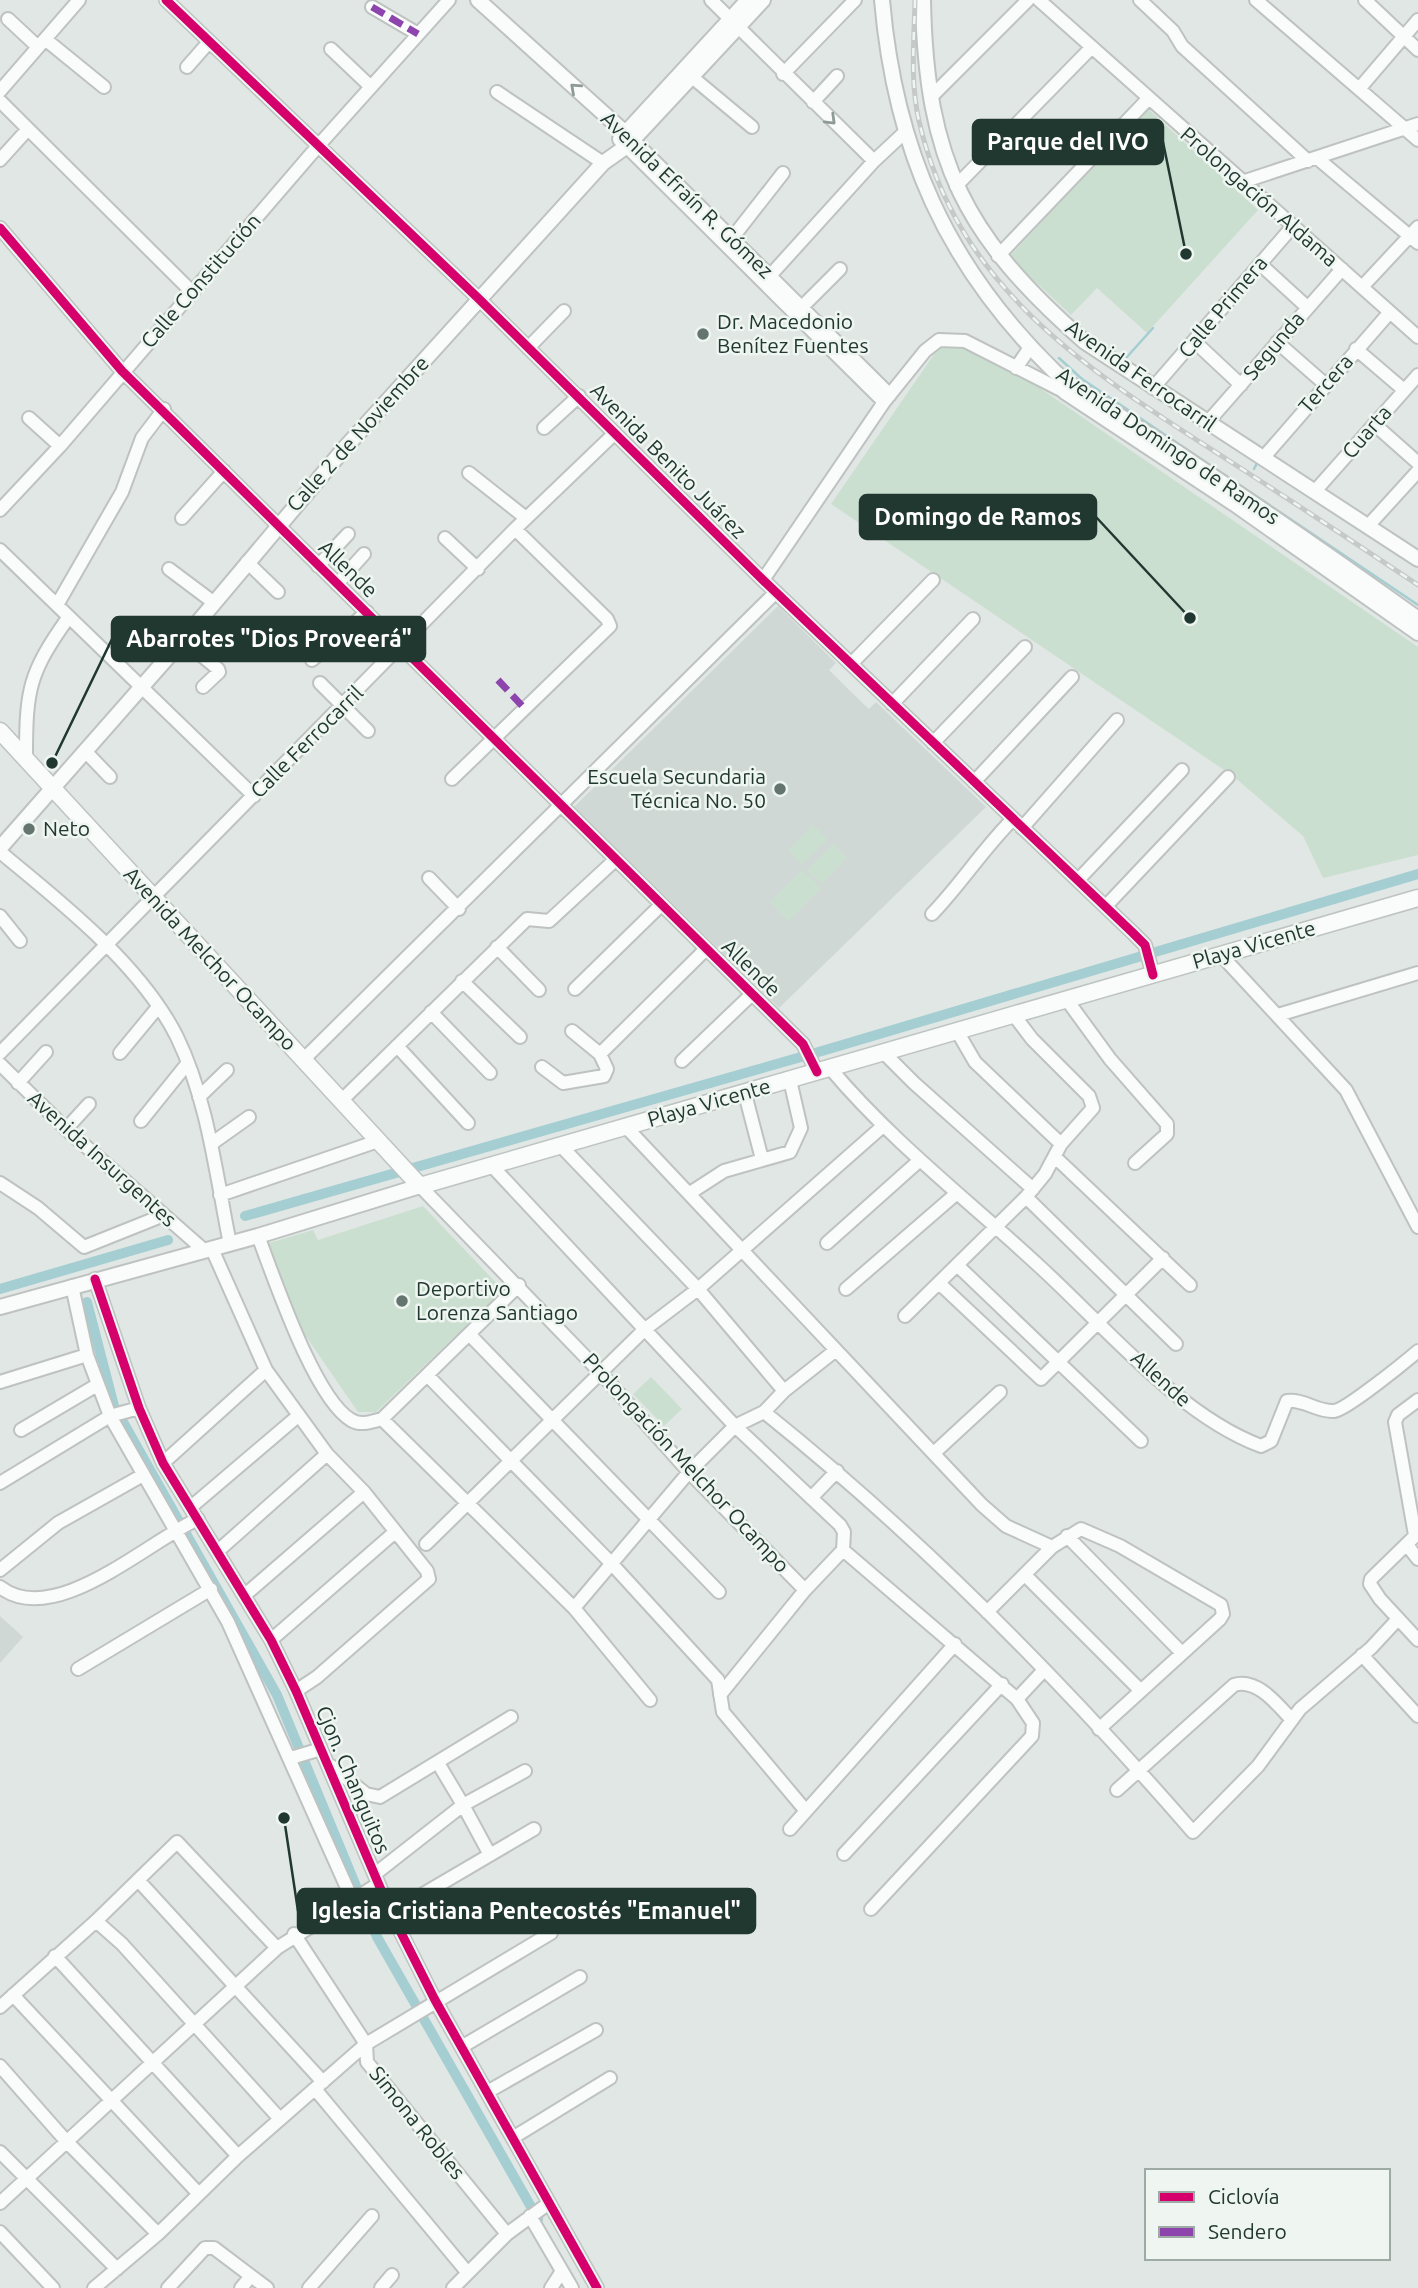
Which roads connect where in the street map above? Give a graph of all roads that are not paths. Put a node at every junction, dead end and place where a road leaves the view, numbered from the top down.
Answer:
1 (79, 0) edge
2 (166, 0) edge
3 (449, 0) edge
4 (478, 0) edge
5 (711, 0) edge
6 (748, 0) edge
7 (763, 0) edge
8 (855, 0) edge
9 (882, 0) edge
10 (923, 0) edge
11 (1028, 0) edge
12 (1039, 0) edge
13 (1140, 0) edge
14 (1365, 0) edge
15 (1258, 1) edge
16 (372, 7) dead end
17 (9, 19) dead end
18 (1418, 20) edge
19 (735, 24) junction
20 (418, 34) junction
21 (1404, 37) junction
22 (209, 42) junction
23 (42, 43) junction
24 (1091, 48) junction
25 (331, 49) dead end
26 (1418, 50) edge
27 (187, 67) dead end
28 (783, 74) junction
29 (837, 76) dead end
30 (692, 77) junction
31 (104, 87) dead end
32 (371, 87) junction
33 (1359, 89) junction
34 (0, 91) edge
35 (497, 92) dead end
36 (931, 97) junction
37 (1148, 99) junction
38 (0, 102) edge
39 (813, 102) junction
40 (1418, 124) edge
41 (752, 127) dead end
42 (27, 129) junction
43 (1405, 129) junction
44 (904, 133) junction
45 (1418, 140) edge
46 (318, 146) junction
47 (620, 146) junction
48 (0, 160) edge
49 (1312, 160) junction
50 (874, 161) junction
51 (783, 173) dead end
52 (1242, 182) junction
53 (956, 186) junction
54 (1293, 226) junction
55 (0, 228) edge
56 (1415, 235) edge
57 (733, 237) junction
58 (998, 256) junction
59 (1260, 264) junction
60 (1342, 269) junction
61 (840, 270) dead end
62 (766, 279) junction
63 (1362, 287) junction
64 (192, 293) junction
65 (479, 299) junction
66 (1307, 307) junction
67 (802, 308) junction
68 (564, 312) dead end
69 (1390, 312) junction
70 (1418, 337) edge
71 (1195, 342) junction
72 (1277, 342) junction
73 (1031, 346) junction
74 (528, 348) junction
75 (1356, 349) junction
76 (1016, 368) junction
77 (122, 371) junction
78 (1418, 375) edge
79 (1241, 385) junction
80 (1326, 385) junction
81 (1068, 388) junction
82 (1153, 388) junction
83 (1404, 390) junction
84 (579, 397) junction
85 (887, 399) junction
86 (164, 409) junction
87 (29, 418) dead end
88 (1207, 423) junction
89 (1374, 424) junction
90 (544, 428) dead end
91 (615, 433) junction
92 (60, 446) junction
93 (1264, 457) junction
94 (1418, 463) edge
95 (224, 471) junction
96 (1418, 471) edge
97 (469, 472) dead end
98 (1316, 490) junction
99 (1239, 501) junction
100 (0, 510) edge
101 (182, 518) dead end
102 (526, 518) junction
103 (277, 525) junction
104 (1368, 526) junction
105 (515, 530) junction
106 (348, 534) dead end
107 (445, 538) dead end
108 (0, 550) edge
109 (363, 554) dead end
110 (1418, 559) edge
111 (247, 562) junction
112 (318, 566) junction
113 (169, 569) dead end
114 (478, 569) junction
115 (763, 580) junction
116 (933, 580) dead end
117 (337, 584) junction
118 (278, 592) dead end
119 (776, 592) junction
120 (212, 602) junction
121 (57, 605) junction
122 (368, 612) junction
123 (68, 618) junction
124 (973, 619) dead end
125 (1418, 619) edge
126 (1418, 633) edge
127 (183, 640) junction
128 (403, 646) junction
129 (1025, 647) dead end
130 (312, 660) dead end
131 (851, 664) junction
132 (1072, 677) dead end
133 (320, 683) dead end
134 (203, 687) dead end
135 (140, 689) junction
136 (892, 704) junction
137 (343, 706) junction
138 (1117, 720) dead end
139 (0, 731) edge
140 (369, 731) dead end
141 (492, 739) junction
142 (933, 743) junction
143 (85, 751) junction
144 (26, 757) junction
145 (1182, 770) dead end
146 (110, 777) dead end
147 (1228, 777) dead end
148 (452, 779) dead end
149 (974, 782) junction
150 (52, 786) junction
151 (254, 796) junction
152 (560, 806) junction
153 (1018, 824) junction
154 (0, 850) edge
155 (615, 860) junction
156 (429, 878) dead end
157 (1079, 880) junction
158 (154, 897) junction
159 (1418, 898) edge
160 (661, 905) junction
161 (1106, 906) junction
162 (458, 909) junction
163 (932, 914) dead end
164 (3, 925) edge
165 (20, 941) dead end
166 (108, 945) junction
167 (497, 947) junction
168 (706, 949) junction
169 (1221, 955) junction
170 (1151, 968) junction
171 (1418, 974) edge
172 (462, 981) junction
173 (575, 989) dead end
174 (539, 990) dead end
175 (752, 994) junction
176 (1067, 1000) junction
177 (158, 1007) junction
178 (431, 1012) junction
179 (1013, 1014) junction
180 (1278, 1014) junction
181 (572, 1031) dead end
182 (957, 1031) junction
183 (520, 1037) dead end
184 (397, 1046) junction
185 (46, 1052) dead end
186 (883, 1052) junction
187 (0, 1053) edge
188 (120, 1053) dead end
189 (600, 1054) junction
190 (303, 1060) junction
191 (682, 1061) dead end
192 (187, 1064) junction
193 (0, 1065) edge
194 (542, 1067) dead end
195 (820, 1067) junction
196 (227, 1070) dead end
197 (490, 1073) dead end
198 (790, 1080) junction
199 (18, 1083) junction
200 (745, 1094) junction
201 (199, 1097) junction
202 (341, 1101) junction
203 (89, 1104) dead end
204 (249, 1117) dead end
205 (141, 1121) dead end
206 (468, 1123) dead end
207 (883, 1126) junction
208 (626, 1127) junction
209 (66, 1129) junction
210 (378, 1141) junction
211 (211, 1144) junction
212 (1061, 1144) junction
213 (561, 1146) junction
214 (1055, 1157) junction
215 (762, 1159) junction
216 (920, 1160) junction
217 (1135, 1163) dead end
218 (492, 1166) junction
219 (416, 1181) junction
220 (0, 1183) edge
221 (690, 1193) junction
222 (957, 1193) junction
223 (1029, 1193) junction
224 (220, 1195) junction
225 (164, 1215) junction
226 (997, 1226) junction
227 (1418, 1227) edge
228 (258, 1236) junction
229 (827, 1243) dead end
230 (230, 1244) junction
231 (742, 1249) junction
232 (209, 1250) junction
233 (1163, 1258) junction
234 (957, 1265) junction
235 (95, 1279) junction
236 (939, 1283) junction
237 (1189, 1285) dead end
238 (72, 1286) junction
239 (517, 1287) junction
240 (698, 1289) junction
241 (846, 1289) dead end
242 (1125, 1297) junction
243 (0, 1307) edge
244 (905, 1316) dead end
245 (1099, 1321) junction
246 (644, 1330) junction
247 (469, 1334) junction
248 (1176, 1344) dead end
249 (836, 1350) junction
250 (1418, 1351) edge
251 (88, 1355) junction
252 (1058, 1362) junction
253 (266, 1370) junction
254 (598, 1374) junction
255 (427, 1375) junction
256 (0, 1381) edge
257 (97, 1385) junction
258 (784, 1391) junction
259 (1000, 1392) dead end
260 (1418, 1401) edge
261 (136, 1409) junction
262 (764, 1412) junction
263 (112, 1415) junction
264 (298, 1416) junction
265 (552, 1418) junction
266 (382, 1419) junction
267 (735, 1426) junction
268 (21, 1430) dead end
269 (1141, 1441) dead end
270 (934, 1452) junction
271 (327, 1454) junction
272 (510, 1460) junction
273 (163, 1464) junction
274 (837, 1471) junction
275 (689, 1472) junction
276 (143, 1475) junction
277 (1, 1480) edge
278 (364, 1492) junction
279 (811, 1498) junction
280 (466, 1504) junction
281 (191, 1507) junction
282 (647, 1520) junction
283 (186, 1525) junction
284 (395, 1532) junction
285 (1067, 1536) junction
286 (1413, 1538) edge
287 (426, 1544) dead end
288 (1052, 1547) junction
289 (219, 1550) junction
290 (843, 1550) junction
291 (1418, 1559) edge
292 (611, 1563) junction
293 (0, 1570) edge
294 (1025, 1575) junction
295 (0, 1587) edge
296 (211, 1589) junction
297 (805, 1590) junction
298 (719, 1592) dead end
299 (246, 1594) junction
300 (574, 1608) junction
301 (986, 1612) junction
302 (1397, 1620) junction
303 (271, 1640) junction
304 (1418, 1640) edge
305 (955, 1644) junction
306 (1182, 1653) junction
307 (1362, 1655) junction
308 (78, 1669) dead end
309 (1044, 1670) junction
310 (1002, 1684) junction
311 (1140, 1690) junction
312 (296, 1691) junction
313 (720, 1695) junction
314 (1017, 1699) junction
315 (650, 1700) dead end
316 (1418, 1716) edge
317 (511, 1717) dead end
318 (1292, 1719) junction
319 (1099, 1728) junction
320 (316, 1750) junction
321 (291, 1758) junction
322 (438, 1763) junction
323 (328, 1764) junction
324 (525, 1771) dead end
325 (1141, 1772) junction
326 (1117, 1790) dead end
327 (463, 1805) junction
328 (806, 1811) junction
329 (534, 1829) dead end
330 (790, 1829) dead end
331 (844, 1854) dead end
332 (490, 1855) junction
333 (138, 1880) junction
334 (375, 1882) junction
335 (354, 1898) junction
336 (871, 1909) dead end
337 (391, 1913) junction
338 (96, 1921) junction
339 (551, 1933) dead end
340 (294, 1934) junction
341 (277, 1948) junction
342 (55, 1956) junction
343 (580, 1978) dead end
344 (236, 1986) junction
345 (13, 1995) junction
346 (431, 2003) junction
347 (0, 2007) edge
348 (193, 2025) junction
349 (596, 2030) dead end
350 (366, 2044) junction
351 (463, 2046) junction
352 (151, 2064) junction
353 (0, 2066) edge
354 (610, 2078) dead end
355 (319, 2085) junction
356 (488, 2091) junction
357 (109, 2102) junction
358 (280, 2119) junction
359 (514, 2137) junction
360 (67, 2142) junction
361 (0, 2152) edge
362 (238, 2156) junction
363 (26, 2179) junction
364 (198, 2193) junction
365 (0, 2203) edge
366 (539, 2210) junction
367 (372, 2216) dead end
368 (0, 2232) edge
369 (159, 2234) junction
370 (507, 2234) junction
371 (117, 2269) junction
372 (467, 2272) junction
373 (562, 2272) junction
374 (392, 2275) dead end
375 (251, 2276) junction
376 (53, 2288) edge
377 (94, 2288) edge
378 (168, 2288) edge
379 (241, 2288) edge
380 (267, 2288) edge
381 (309, 2288) edge
382 (381, 2288) edge
383 (453, 2288) edge
384 (551, 2288) edge
385 (572, 2288) edge
386 (597, 2288) edge

1 - 23 street
2 - 22 street, Avenida Benito Juárez
3 - 20 street, Calle Constitución
47 -> 4 street, Avenida Efraín R. Gómez
5 - 19 street
6 - 19 street, Calle 2 de Noviembre
7 - 19 street, Calle 2 de Noviembre
8 - 28 street
9 - 44 street, Avenida Domingo de Ramos
10 - 36 street, Avenida Ferrocarril
11 - 36 street
12 - 24 street, Prolongación Aldama
13 - 49 street
14 - 21 street
15 - 33 street
16 - 20 street
17 - 23 street
18 - 21 street
19 - 28 street
19 - 30 street, Calle 2 de Noviembre
19 - 47 street, Calle 2 de Noviembre
20 - 32 street, Calle Constitución
21 - 26 street
21 - 33 street
22 - 27 street
22 - 46 street, Avenida Benito Juárez
23 - 31 street
23 - 34 street
24 - 37 street, Prolongación Aldama
24 - 53 street
25 - 32 street
28 - 39 street
29 - 39 street
30 - 41 street
30 - 47 street, Calle 2 de Noviembre
32 - 46 street, Calle Constitución
33 - 43 street
35 - 47 street
36 - 53 street, Avenida Ferrocarril
37 - 52 street, Prolongación Aldama
37 - 58 street
38 - 42 street
39 -> 50 street
40 - 43 street
42 - 48 street
42 - 64 street
43 - 45 street
43 - 49 street
44 - 50 street
44 - 73 street, Avenida Domingo de Ramos
46 - 64 street, Calle Constitución
46 - 65 street, Avenida Benito Juárez
47 - 57 street, Avenida Efraín R. Gómez
47 - 62 street, Avenida Efraín R. Gómez
47 - 65 street, Calle 2 de Noviembre
49 - 52 street
49 - 56 street
50 - 62 street
51 - 57 street
52 - 54 street, Prolongación Aldama
53 - 58 street, Avenida Ferrocarril
54 - 59 street, Calle Primera
54 - 60 street, Prolongación Aldama
55 - 77 street, Allende
56 - 63 street
57 - 62 street, Avenida Efraín R. Gómez
58 - 82 street, Avenida Ferrocarril
59 - 66 street
59 - 71 street, Calle Primera
60 - 63 street, Prolongación Aldama
60 - 66 street, Segunda
61 - 67 street
62 - 67 street, Avenida Efraín R. Gómez
62 - 85 street, Avenida Efraín R. Gómez
63 - 69 street, Prolongación Aldama
64 - 77 street, Calle Constitución
65 - 74 street, Avenida Benito Juárez
65 - 103 street, Calle 2 de Noviembre
66 - 72 street, Segunda
67 - 85 street, Avenida Efraín R. Gómez
68 - 74 street
69 - 70 street, Prolongación Aldama
69 - 75 street, Tercera
71 - 79 street
71 - 82 street, Calle Primera
72 - 79 street, Segunda
72 - 80 street
73 - 76 street
73 - 81 street, Avenida Domingo de Ramos
74 - 84 street, Avenida Benito Juárez
75 - 80 street, Tercera
75 - 83 street
76 - 81 street
76 - 85 street
77 - 86 street, Allende
77 - 92 street, Calle Constitución
78 - 83 street, Cuarta
79 - 88 street, Segunda
80 - 93 street, Tercera
81 - 99 street, Avenida Domingo de Ramos
82 - 88 street, Avenida Ferrocarril
83 - 89 street, Cuarta
84 - 90 street
84 - 91 street, Avenida Benito Juárez
85 - 115 street
86 - 95 street, Allende
86 - 121 street
87 - 92 street
88 - 93 street, Avenida Ferrocarril
89 - 94 street
89 - 98 street, Cuarta
91 - 102 street, Calle Ferrocarril
91 - 115 street, Avenida Benito Juárez
92 - 100 street, Calle Constitución
93 - 98 street, Avenida Ferrocarril
95 - 101 street
95 - 103 street, Allende
96 - 104 street
97 - 102 street
98 - 104 street, Avenida Ferrocarril
99 - 125 street, Avenida Domingo de Ramos
99 - 126 street, Avenida Domingo de Ramos
102 - 105 street, Calle Ferrocarril
103 - 111 street, Calle 2 de Noviembre
103 - 112 street, Allende
104 - 110 street, Avenida Ferrocarril
105 - 114 street, Calle Ferrocarril
105 - 141 street
106 - 112 street
107 - 114 street
108 - 121 street
109 - 117 street
111 - 118 street
111 - 120 street, Calle 2 de Noviembre
112 - 117 street, Allende
113 - 120 street
114 - 128 street, Calle Ferrocarril
115 - 119 street, Avenida Benito Juárez
116 - 131 street
117 - 122 street, Allende
119 - 131 street, Avenida Benito Juárez
119 - 152 street
120 - 127 street, Calle 2 de Noviembre
121 - 123 street
122 - 128 street, Allende
122 - 130 street
123 - 135 street
123 - 144 street
124 - 136 street
127 - 134 street
127 - 135 street, Calle 2 de Noviembre
128 - 137 street, Calle Ferrocarril
128 - 141 street, Allende
129 - 142 street
131 - 136 street, Avenida Benito Juárez
132 - 149 street
133 - 137 street
135 - 143 street, Calle 2 de Noviembre
135 - 151 street
136 - 142 street, Avenida Benito Juárez
137 - 140 street
137 - 151 street, Calle Ferrocarril
138 - 153 street
139 - 144 main road, Avenida Melchor Ocampo
141 - 148 street
141 - 152 street, Allende
142 - 149 street, Avenida Benito Juárez
143 - 146 street
143 - 150 street, Calle 2 de Noviembre
144 - 150 main road, Avenida Melchor Ocampo
145 - 157 street
147 - 161 street
149 - 153 street, Avenida Benito Juárez
150 - 154 street, Calle 2 de Noviembre
150 - 158 main road, Avenida Melchor Ocampo
151 - 158 street, Calle Ferrocarril
152 - 155 street, Allende
152 - 162 street
153 - 157 street, Avenida Benito Juárez
153 - 163 street
154 - 166 street
155 - 160 street, Allende
155 - 167 street
156 - 162 street
157 - 161 street, Avenida Benito Juárez
158 - 166 street, Calle Ferrocarril
158 - 190 main road, Avenida Melchor Ocampo
159 - 169 main road, Playa Vicente
160 - 168 street, Allende
160 - 173 street
161 - 170 street, Avenida Benito Juárez
162 - 190 street
164 - 165 street
166 - 177 street
166 - 187 street, Calle Ferrocarril
167 - 172 street
167 - 174 street
168 - 175 street, Allende
168 - 189 street
169 - 170 main road, Playa Vicente
169 - 180 street
170 - 176 main road, Playa Vicente
171 - 180 street
172 - 178 street
172 - 183 street
175 - 191 street
175 - 195 street, Allende
176 - 179 main road, Playa Vicente
176 - 217 street
177 - 188 street
177 - 192 street
178 - 184 street
178 - 197 street
179 - 182 main road, Playa Vicente
179 - 212 street
180 - 227 street
181 - 189 street
182 - 186 main road, Playa Vicente
182 - 212 street
184 - 202 street
184 - 206 street
185 - 199 street
186 - 195 main road, Playa Vicente
186 - 223 street
189 - 194 street
190 - 202 main road, Avenida Melchor Ocampo
192 - 201 street
192 - 205 street
193 - 199 street, Avenida Insurgentes
195 - 198 main road, Playa Vicente
195 - 207 street, Allende
196 - 201 street
198 - 200 main road, Playa Vicente
198 - 215 street
199 - 209 street, Avenida Insurgentes
200 - 208 main road, Playa Vicente
200 - 215 street
201 - 211 street
202 - 210 main road, Avenida Melchor Ocampo
203 - 209 street
204 - 211 street
207 - 216 street, Allende
207 - 231 street
208 - 213 main road, Playa Vicente
208 - 221 street
209 - 225 street, Avenida Insurgentes
210 - 219 main road, Avenida Melchor Ocampo
210 - 224 street
211 - 224 street
212 - 214 street
213 - 218 main road, Playa Vicente
213 - 240 street
214 - 223 street
214 - 233 street
215 - 221 street
216 - 222 street, Allende
216 - 229 street
218 - 219 main road, Playa Vicente
218 - 246 street
219 - 228 street, Playa Vicente
219 - 239 street, Prolongación Melchor Ocampo
220 - 225 street
221 - 231 street
222 - 226 street, Allende
222 - 241 street
223 - 226 street
223 - 242 street
224 - 230 street
225 - 232 street, Avenida Insurgentes
226 - 234 street
226 - 245 street, Allende
228 - 230 street, Playa Vicente
228 - 266 street
230 - 232 street, Playa Vicente
231 - 240 street
231 - 249 street
232 - 235 street, Playa Vicente
232 - 253 street
233 - 237 street
233 - 242 street
234 - 236 street
234 - 252 street
235 - 238 street, Playa Vicente
235 - 261 street, Cjon. Changuitos
236 - 244 street
236 - 252 street
238 - 243 street, Playa Vicente
238 - 251 street, Cjon. Changuitos
239 - 247 street
239 - 254 street, Prolongación Melchor Ocampo
240 - 246 street
240 - 258 street
242 - 245 street
242 - 248 street
245 - 250 street, Allende
245 - 252 street
246 - 254 street
246 - 267 street
247 - 255 street
247 - 265 street
249 - 258 street
249 - 270 street
251 - 256 street
251 - 257 street, Cjon. Changuitos
252 - 269 street
253 - 264 street
253 - 273 street
254 - 265 street
254 - 275 street, Prolongación Melchor Ocampo
255 - 266 street
255 - 272 street
257 - 263 street, Cjon. Changuitos
257 - 268 street
258 - 262 street
259 - 270 street
260 - 286 street
261 - 263 street
261 - 273 street, Cjon. Changuitos
262 - 267 street
262 - 274 street
263 - 276 street, Cjon. Changuitos
263 - 277 street
264 - 271 street
264 - 281 street
265 - 272 street
265 - 282 street
266 - 280 street
267 - 275 street
267 - 279 street
270 - 288 street
271 - 278 street
271 - 289 street
272 - 280 street
272 - 292 street
273 - 281 street, Cjon. Changuitos
274 - 279 street
274 - 301 street
275 - 282 street
275 - 297 street, Prolongación Melchor Ocampo
276 - 283 street, Cjon. Changuitos
276 - 293 street
278 - 284 street
278 - 299 street
279 - 290 street
280 - 287 street
280 - 300 street
281 - 283 street, Cjon. Changuitos
282 - 292 street
282 - 298 street
283 - 289 street, Cjon. Changuitos
283 - 295 street
283 - 296 street, Cjon. Changuitos
284 - 303 street
284 - 312 street
285 - 288 street
285 - 306 street
285 - 306 street
286 - 291 street
286 - 302 street
288 - 294 street
289 - 299 street, Cjon. Changuitos
290 - 297 street
290 - 305 street
292 - 300 street
292 - 313 street
294 - 301 street
294 - 311 street
296 - 308 street
296 - 321 street, Cjon. Changuitos
297 - 313 street
299 - 303 street, Cjon. Changuitos
300 - 315 street
301 - 309 street
302 - 304 street
302 - 307 street
303 - 312 street, Cjon. Changuitos
305 - 310 street
305 - 328 street
306 - 311 street
307 - 316 street
307 - 318 street
309 - 314 street
309 - 319 street
310 - 314 street
310 - 331 street
311 - 319 street
312 - 320 street, Cjon. Changuitos
313 - 328 street
314 - 336 street
317 - 322 street
318 - 325 street
318 - 325 street
319 - 325 street
320 - 321 street
320 - 323 street, Cjon. Changuitos
321 - 335 street, Cjon. Changuitos
322 - 323 street
322 - 327 street
323 - 334 street, Cjon. Changuitos
324 - 327 street
325 - 326 street
327 - 332 street
327 - 334 street
328 - 330 street
329 - 332 street
332 - 337 street
333 - 338 street
333 - 341 street
333 - 344 street
334 - 335 street
334 - 337 street, Cjon. Changuitos
335 - 340 street
337 - 346 street, Cjon. Changuitos
338 - 342 street
338 - 348 street
339 - 346 street
340 - 341 street
340 - 350 street, Simona Robles
341 - 344 street
342 - 345 street
342 - 352 street
343 - 351 street
344 - 348 street
344 - 355 street
345 - 347 street
345 - 357 street
346 - 350 street
346 - 351 street, Cjon. Changuitos
348 - 352 street
348 - 358 street
349 - 356 street
350 - 355 street
350 - 370 street, Simona Robles
351 - 356 street, Cjon. Changuitos
352 - 357 street
352 - 362 street
353 - 360 street
354 - 359 street
355 - 358 street
355 - 372 street
356 - 359 street, Cjon. Changuitos
357 - 360 street
357 - 364 street
358 - 362 street
359 - 366 street, Cjon. Changuitos
360 - 363 street
360 - 369 street
361 - 363 street
362 - 364 street
363 - 365 street
363 - 371 street
364 - 369 street
366 - 370 street
366 - 373 street
366 - 386 street, Cjon. Changuitos
367 - 381 street
368 - 376 street
369 - 371 street
370 - 372 street
371 - 377 street
372 - 383 street
373 - 384 street
373 - 385 street
374 - 382 street
375 - 378 street
375 - 379 street
375 - 380 street

